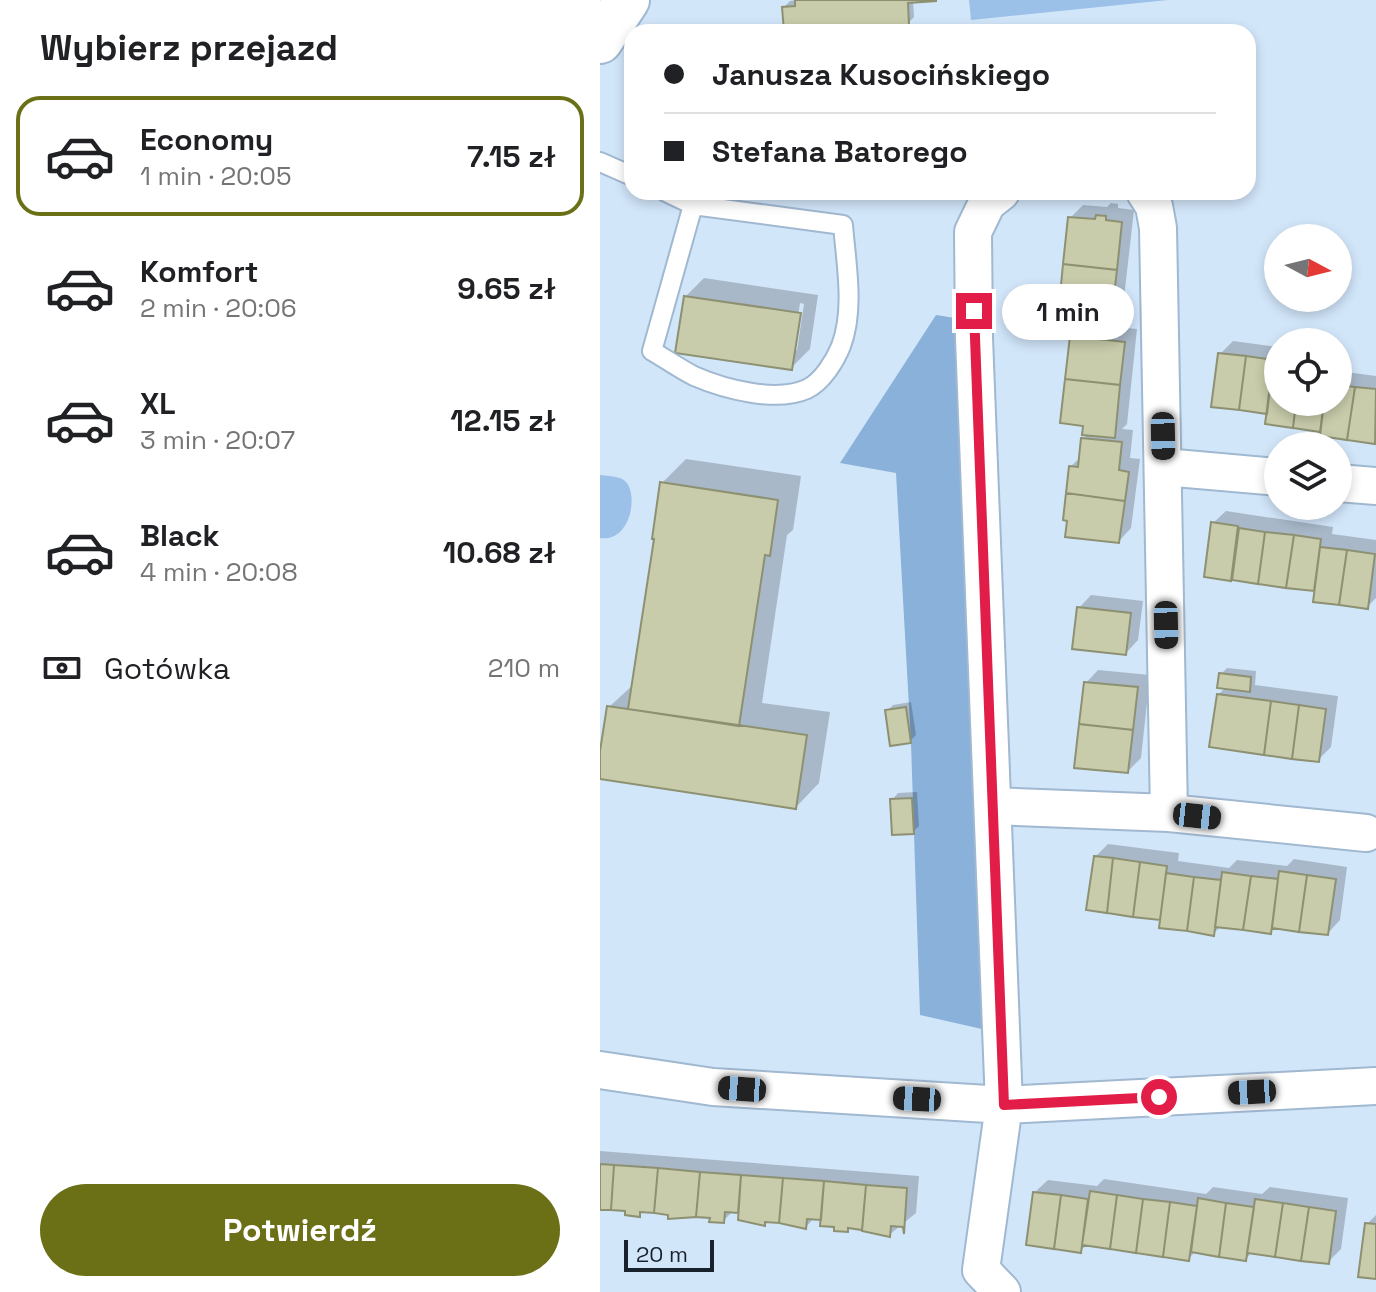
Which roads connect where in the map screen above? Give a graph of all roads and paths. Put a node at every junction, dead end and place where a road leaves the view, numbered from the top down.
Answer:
1 (627, 0) edge
2 (600, 41) edge
3 (600, 162) edge
4 (624, 172) edge
5 (683, 200) edge
6 (991, 200) edge
7 (1150, 200) edge
8 (693, 205) junction
9 (1164, 467) junction
10 (1264, 476) edge
11 (1352, 484) edge
12 (1376, 486) edge
13 (993, 806) junction
14 (1169, 813) junction
15 (1366, 833) dead end
16 (600, 1070) edge
17 (1376, 1086) edge
18 (1004, 1105) junction
19 (1002, 1292) edge

1 - 2 street
3 - 4 lane
5 - 8 lane
6 - 13 street
7 - 9 street
8 - 8 lane
9 - 10 street
9 - 14 street
11 - 12 street
13 - 14 street
13 - 18 street
14 - 15 street
16 - 18 street
17 - 18 street
18 - 19 street

